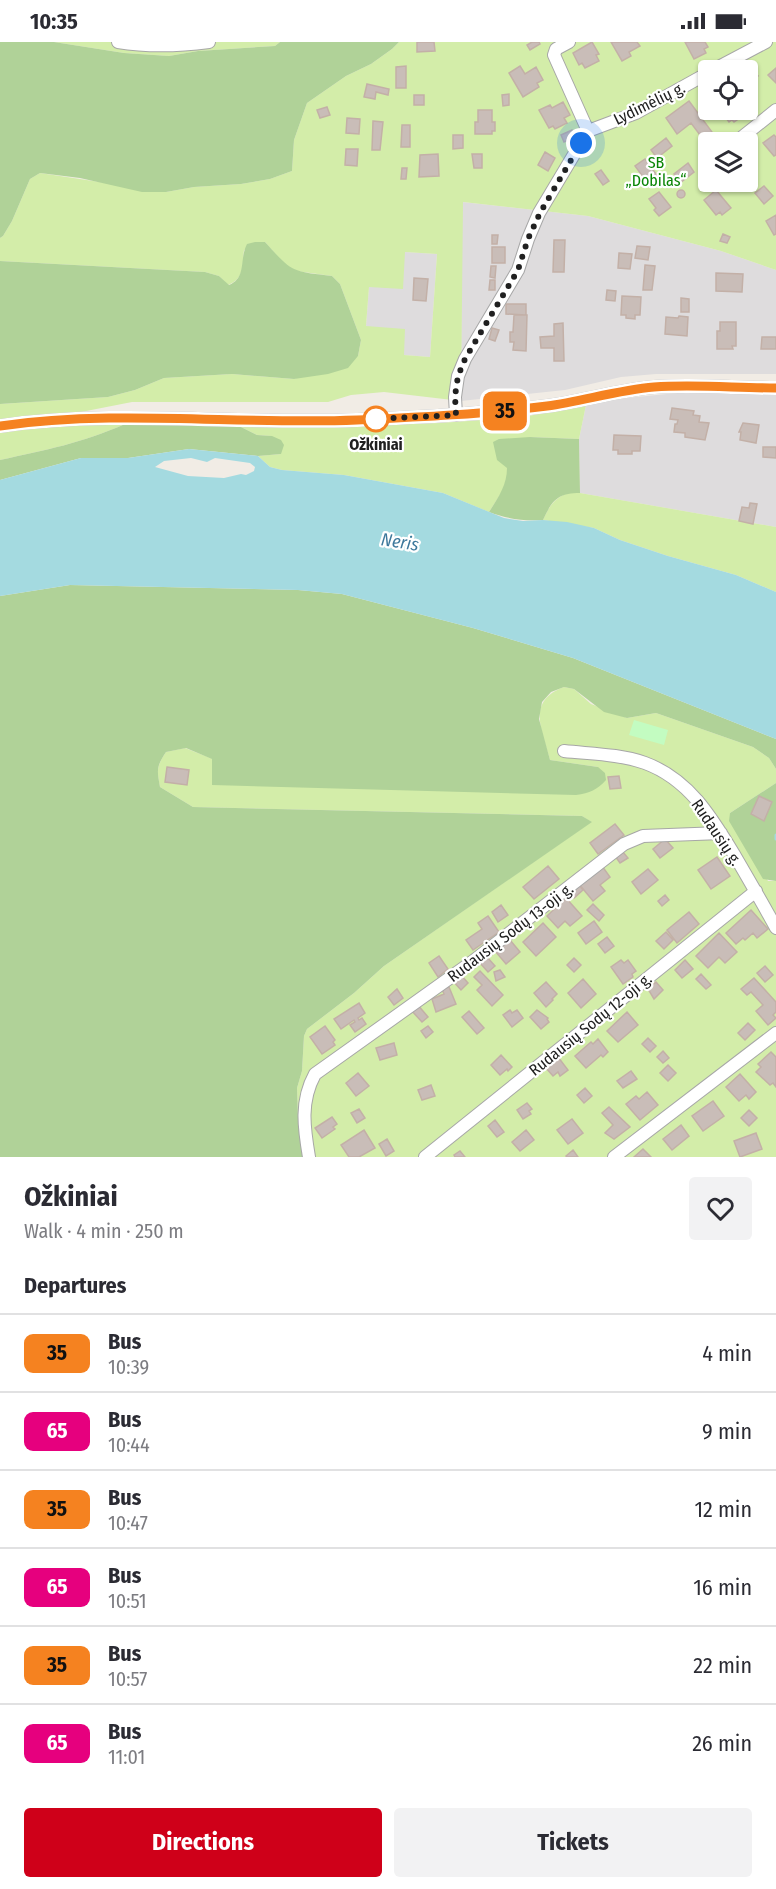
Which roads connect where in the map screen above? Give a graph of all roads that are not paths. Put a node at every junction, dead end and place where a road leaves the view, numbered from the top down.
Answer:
1 (122, 42) edge
2 (209, 42) edge
3 (569, 42) edge
4 (766, 42) edge
5 (732, 60) edge
6 (698, 79) edge
7 (776, 110) edge
8 (588, 131) junction
9 (748, 132) edge
10 (776, 388) edge
11 (456, 415) junction
12 (0, 426) edge
13 (564, 751) dead end
14 (721, 833) junction
15 (756, 891) junction
16 (776, 928) edge
17 (776, 1033) edge
18 (309, 1157) edge
19 (424, 1157) edge
20 (614, 1157) edge

1 - 2 street
3 - 8 street
4 - 5 street
6 - 8 street, Lydimėlių g.
7 - 9 street
8 - 11 street
10 - 11 street
11 - 12 street
13 - 14 street, Rudausių g.
14 - 15 street, Rudausių g.
14 - 18 street, Rudausių Sodų 13-oji g.
15 - 16 street, Rudausių g.
15 - 19 street, Rudausių Sodų 12-oji g.
17 - 20 street

